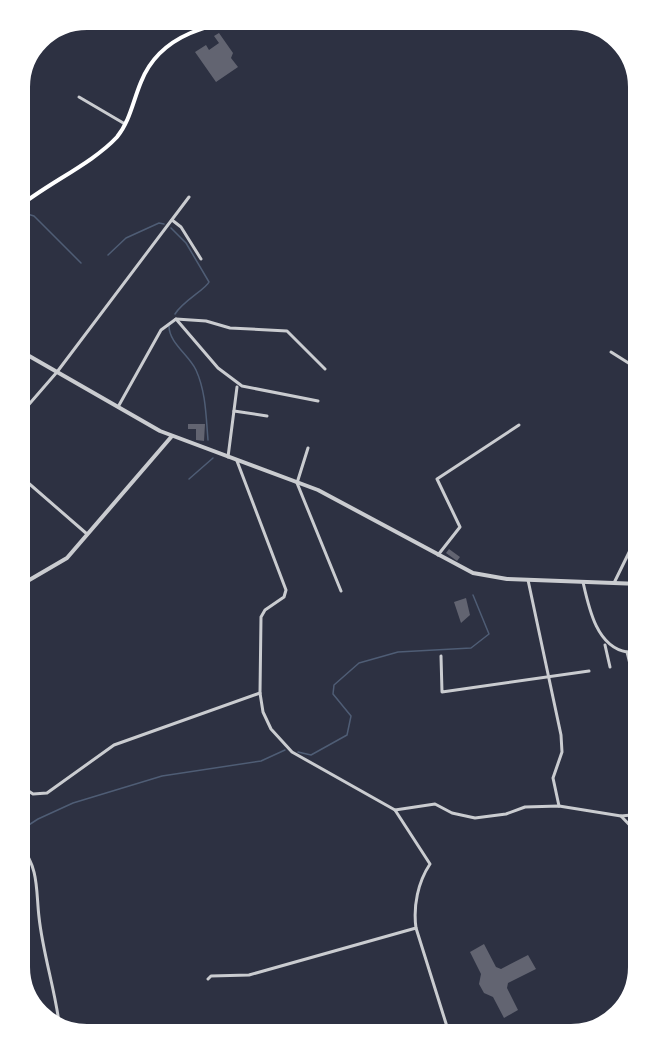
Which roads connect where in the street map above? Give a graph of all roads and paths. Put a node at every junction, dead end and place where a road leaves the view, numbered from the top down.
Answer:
1 (206, 26) edge
2 (200, 27) joint
3 (79, 97) dead end
4 (125, 124) junction
5 (189, 197) dead end
6 (26, 201) edge
7 (172, 220) junction
8 (201, 259) dead end
9 (176, 319) junction
10 (611, 352) dead end
11 (26, 354) edge
12 (633, 366) edge
13 (325, 369) dead end
14 (57, 372) junction
15 (237, 387) dead end
16 (318, 401) dead end
17 (118, 407) junction
18 (26, 408) edge
19 (234, 411) junction
20 (267, 416) dead end
21 (519, 425) dead end
22 (172, 436) junction
23 (308, 448) dead end
24 (228, 458) junction
25 (237, 461) junction
26 (26, 481) edge
27 (297, 483) junction
28 (88, 534) junction
29 (633, 544) edge
30 (438, 555) junction
31 (528, 580) junction
32 (26, 581) edge
33 (583, 582) junction
34 (614, 583) junction
35 (633, 584) edge
36 (341, 591) dead end
37 (605, 642) junction
38 (627, 652) junction
39 (633, 653) edge
40 (441, 656) dead end
41 (610, 667) dead end
42 (589, 671) dead end
43 (633, 676) edge
44 (549, 677) junction
45 (260, 693) junction
46 (26, 789) edge
47 (560, 806) junction
48 (395, 810) junction
49 (633, 815) edge
50 (621, 816) junction
51 (633, 829) edge
52 (26, 854) edge
53 (416, 928) junction
54 (208, 979) dead end
55 (58, 1021) edge
56 (447, 1028) edge

1 - 2 main road
2 - 4 main road
3 - 4 street
4 - 6 main road
5 - 7 street
7 - 8 street
7 - 14 street
9 - 13 street
9 - 16 street
9 - 17 street
10 - 12 street
11 - 14 street
14 - 17 street
14 - 18 street
15 - 19 street
17 - 22 street
19 - 20 street
19 - 24 street
21 - 30 street
22 - 24 street
22 - 28 street
23 - 27 street
24 - 25 street
25 - 27 street
25 - 45 street
26 - 28 street
27 - 30 street
27 - 36 street
28 - 32 street
29 - 34 street
30 - 31 street
31 - 33 street
31 - 44 street
33 - 34 street
33 - 37 street
34 - 35 street
37 - 38 street
37 - 41 street
38 - 39 street
38 - 43 street
40 - 44 street
42 - 44 street
44 - 47 street
45 - 46 street
45 - 48 street
47 - 48 street
47 - 50 street
48 - 53 street
49 - 50 street
50 - 51 street
52 - 55 street
53 - 54 street
53 - 56 street

